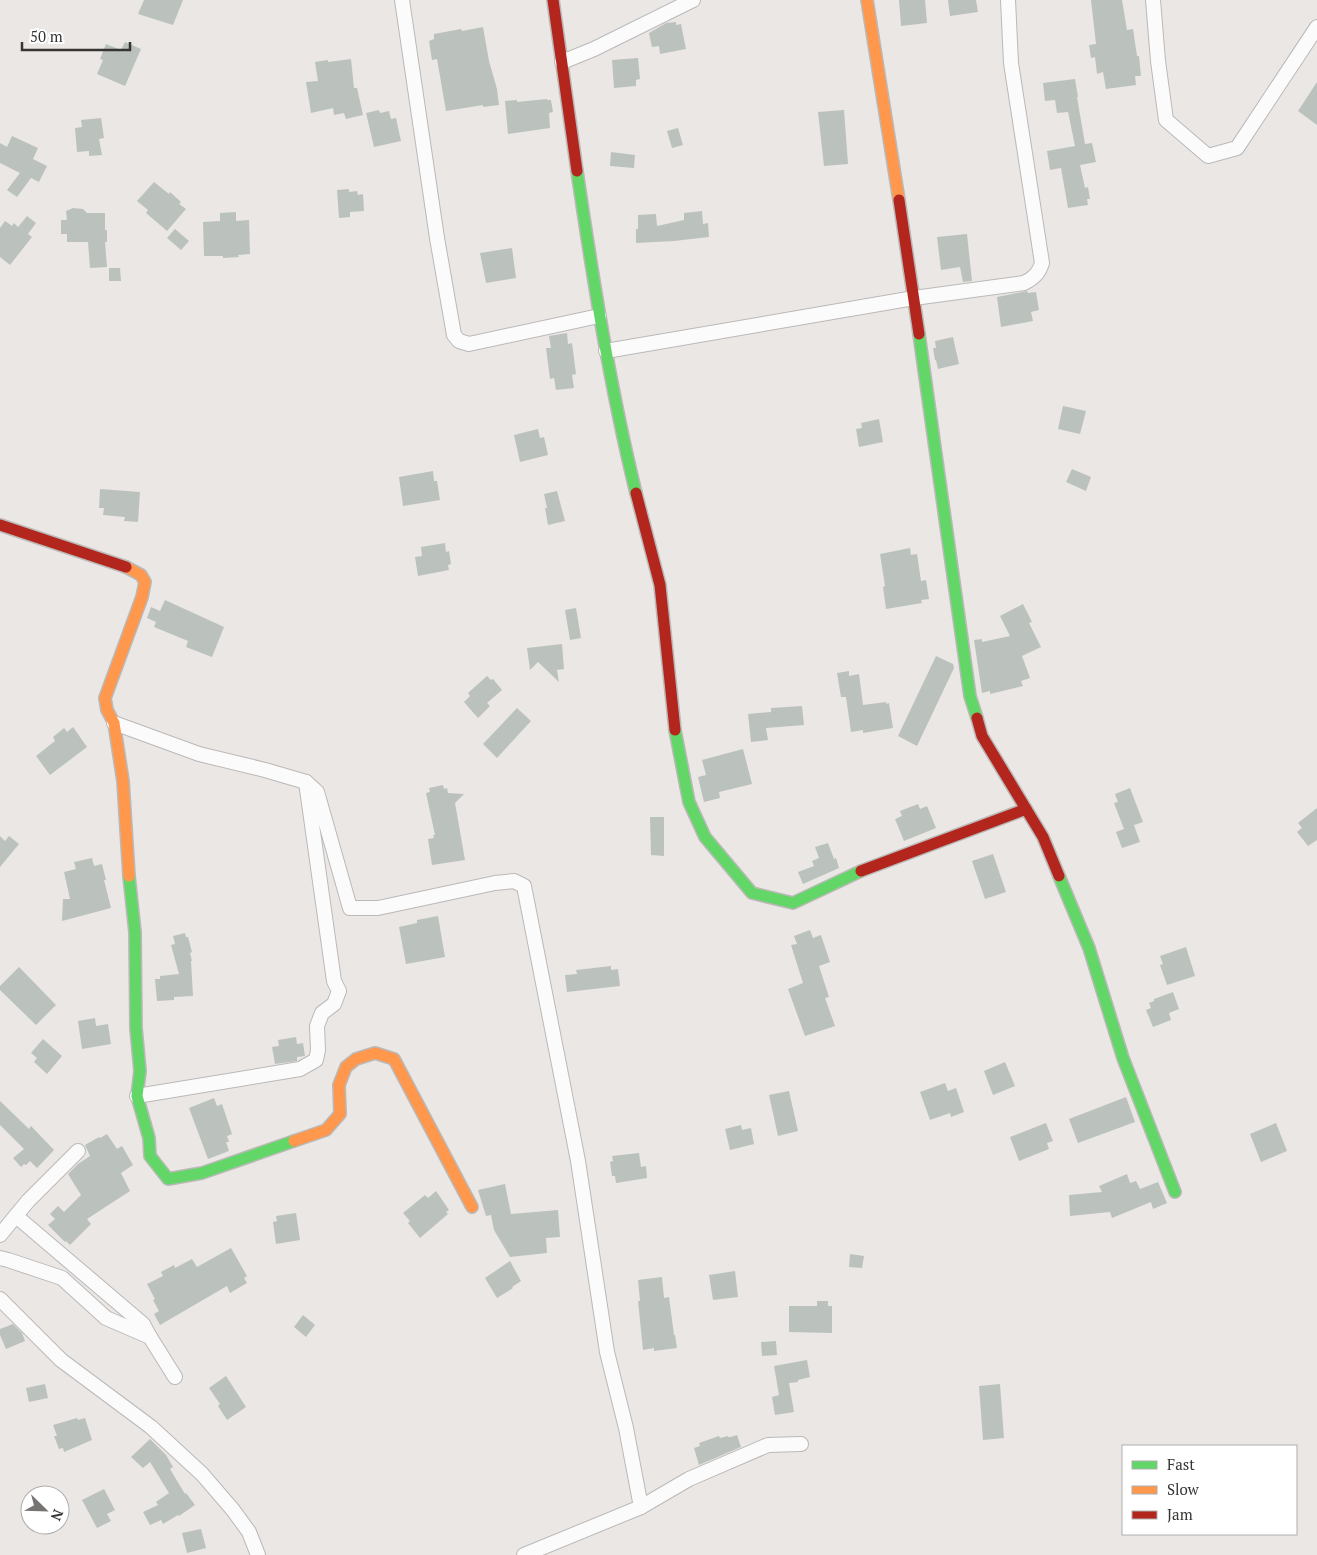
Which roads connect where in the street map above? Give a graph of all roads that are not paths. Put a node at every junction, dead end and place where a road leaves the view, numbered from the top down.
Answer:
1 (402, 0) edge
2 (553, 0) edge
3 (693, 0) edge
4 (867, 0) edge
5 (1008, 0) edge
6 (1153, 0) edge
7 (1317, 27) edge
8 (562, 62) junction
9 (914, 298) junction
10 (599, 316) junction
11 (606, 351) junction
12 (0, 525) edge
13 (114, 722) junction
14 (306, 782) junction
15 (1026, 810) junction
16 (137, 1096) junction
17 (78, 1151) dead end
18 (1175, 1192) dead end
19 (472, 1207) dead end
20 (16, 1216) junction
21 (0, 1235) edge
22 (0, 1258) edge
23 (0, 1299) edge
24 (150, 1337) junction
25 (175, 1377) dead end
26 (801, 1444) dead end
27 (641, 1507) junction
28 (258, 1555) edge
29 (524, 1555) edge

1 - 10 street
2 - 8 street
3 - 8 street
4 - 9 street
5 - 9 street
6 - 7 street
8 - 10 street
9 - 11 street
9 - 15 street
10 - 11 street
11 - 15 street
12 - 13 street
13 - 14 street
13 - 16 street
14 - 16 street
14 - 27 street
15 - 18 street
16 - 19 street
17 - 20 street
20 - 21 street
20 - 24 street
22 - 24 street
23 - 28 street
24 - 25 street
26 - 27 street
27 - 29 street

